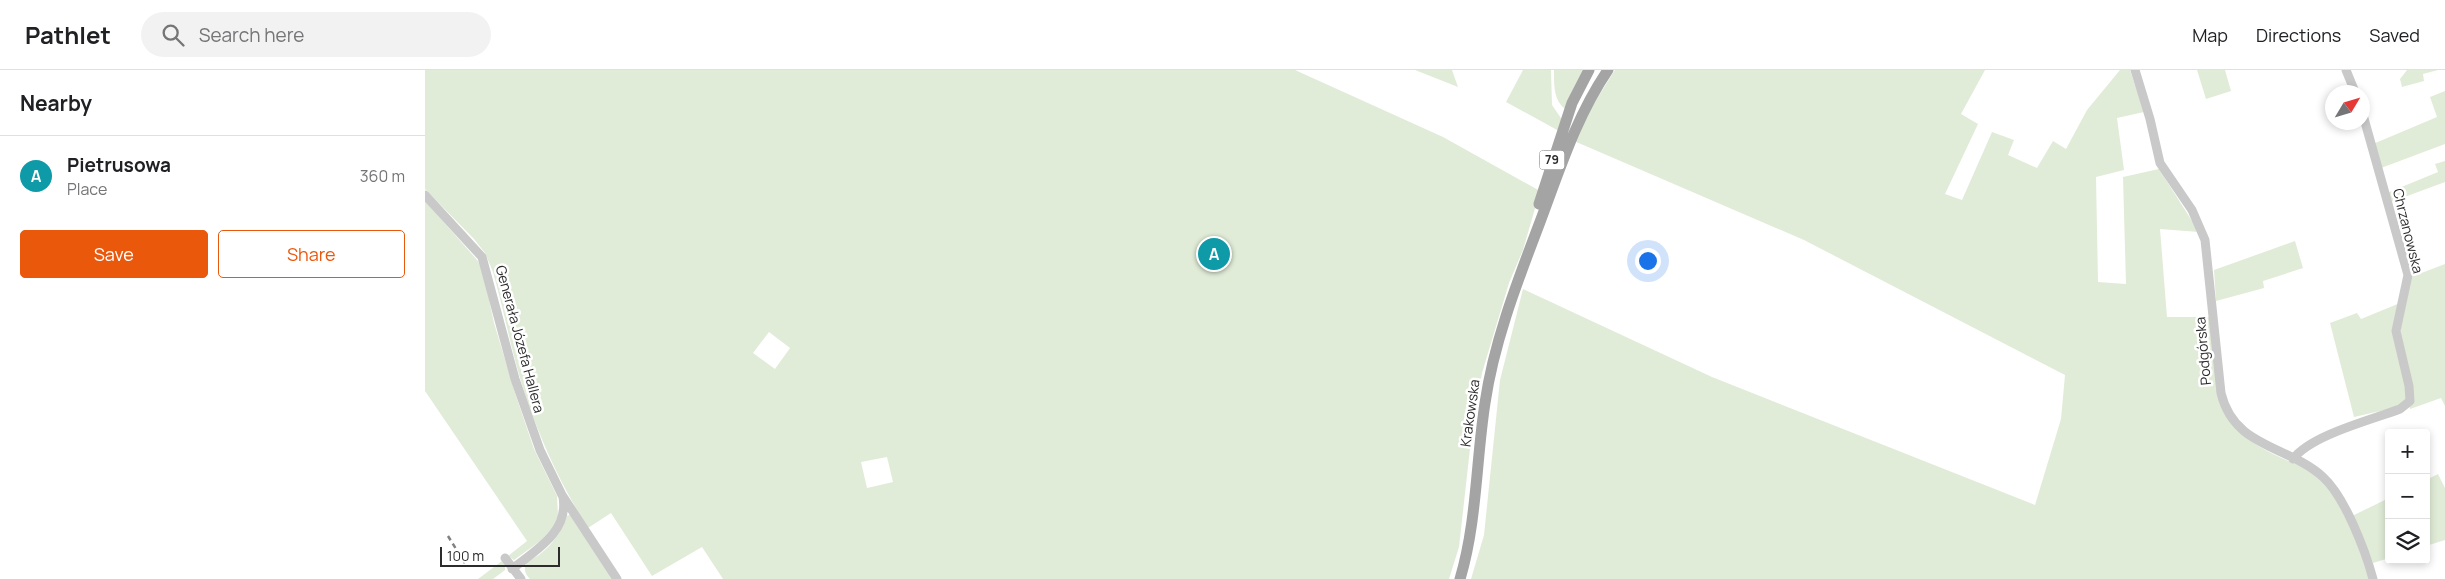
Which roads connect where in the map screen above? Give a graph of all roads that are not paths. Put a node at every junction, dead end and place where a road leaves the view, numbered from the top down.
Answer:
1 (1589, 70) edge
2 (1608, 70) edge
3 (2135, 70) edge
4 (2346, 70) edge
5 (2352, 85) edge
6 (2367, 130) edge
7 (425, 195) edge
8 (1527, 254) junction
9 (2293, 459) junction
10 (562, 494) junction
11 (505, 558) dead end
12 (513, 569) junction
13 (521, 579) edge
14 (617, 579) edge
15 (1460, 579) edge
16 (2373, 579) edge

1 - 8 main road, Krakowska / 79
2 - 8 main road, Krakowska / 79
3 - 9 street, Podgórska
4 - 5 street
6 - 9 street, Chrzanowska
7 - 10 street, Generała Józefa Hallera
8 - 15 main road, Krakowska / 79
9 - 16 street, Podgórska
10 - 12 street
10 - 14 street, Generała Józefa Hallera
11 - 12 street
12 - 13 street

